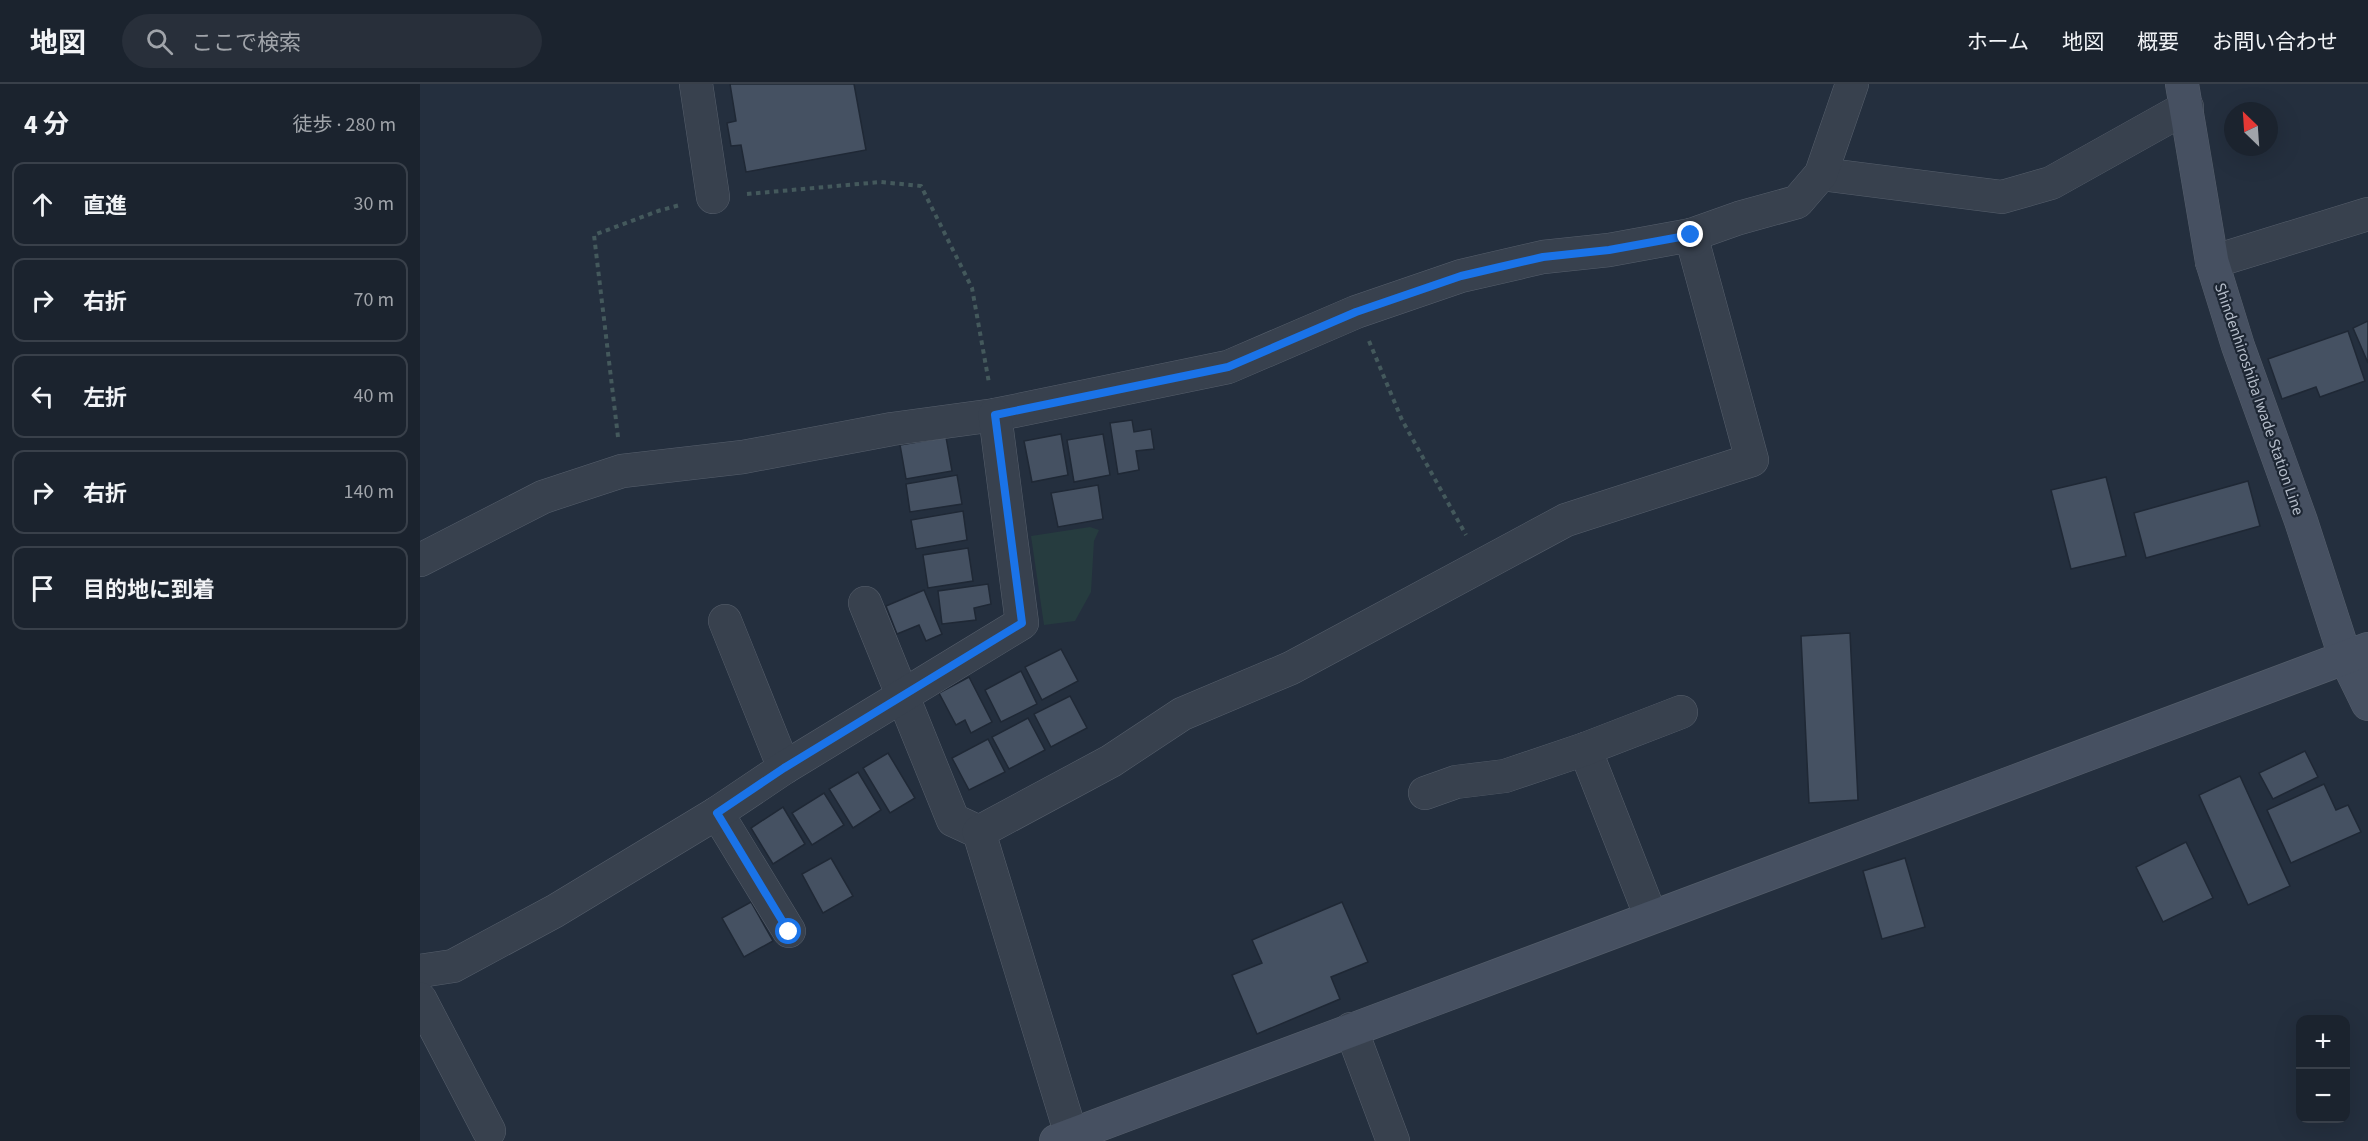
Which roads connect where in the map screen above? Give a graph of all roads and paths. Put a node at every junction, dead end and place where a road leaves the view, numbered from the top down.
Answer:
1 (696, 84) edge
2 (1852, 84) edge
3 (2184, 95) edge
4 (1821, 174) junction
5 (713, 197) junction
6 (2368, 214) edge
7 (1691, 235) junction
8 (2212, 262) junction
9 (1356, 312) junction
10 (995, 415) junction
11 (622, 471) junction
12 (420, 560) edge
13 (1482, 565) junction
14 (866, 603) dead end
15 (725, 621) dead end
16 (2357, 653) edge
17 (903, 694) junction
18 (2368, 704) edge
19 (1681, 712) dead end
20 (1585, 749) junction
21 (784, 768) junction
22 (1425, 794) dead end
23 (717, 813) junction
24 (979, 832) junction
25 (1651, 917) junction
26 (789, 932) dead end
27 (420, 971) edge
28 (420, 999) edge
29 (1351, 1029) junction
30 (489, 1131) dead end
31 (1067, 1139) edge
32 (1393, 1141) edge

1 - 5 street
2 - 4 street
3 - 4 street
3 - 8 street, Shindenhiroshiba Iwade Station Line
4 - 7 street
5 - 10 path
5 - 11 path
6 - 8 street
7 - 9 street
7 - 13 street
8 - 16 street, Shindenhiroshiba Iwade Station Line
9 - 10 street
9 - 13 path
10 - 11 street
10 - 17 street
11 - 12 street
13 - 24 street
14 - 17 street
15 - 21 street
16 - 18 street, Shindenhiroshiba Iwade Station Line
16 - 25 street
17 - 21 street
17 - 24 street
19 - 20 street
20 - 22 street
20 - 25 street
21 - 23 street
23 - 26 street
23 - 27 street
24 - 31 street
25 - 29 street
28 - 30 street
29 - 31 street
29 - 32 street

